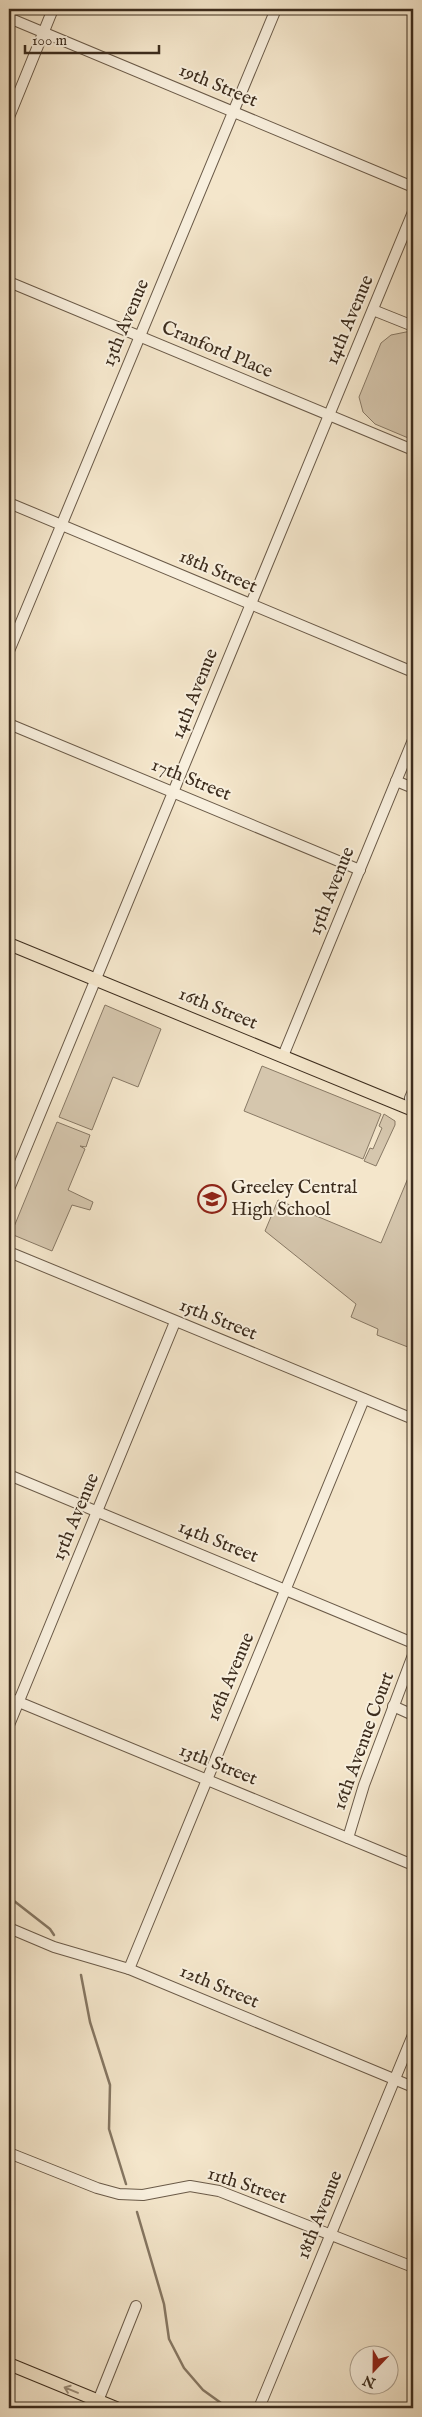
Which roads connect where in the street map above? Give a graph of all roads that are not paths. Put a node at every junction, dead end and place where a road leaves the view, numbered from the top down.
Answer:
1 (54, 9) edge
2 (276, 9) edge
3 (9, 18) edge
4 (44, 32) junction
5 (233, 111) junction
6 (9, 117) edge
7 (413, 186) edge
8 (413, 212) edge
9 (9, 282) edge
10 (373, 310) junction
11 (413, 326) edge
12 (140, 336) junction
13 (329, 416) junction
14 (413, 450) edge
15 (9, 503) edge
16 (61, 525) junction
17 (251, 604) junction
18 (9, 651) edge
19 (413, 672) edge
20 (9, 724) edge
21 (413, 740) edge
22 (396, 781) junction
23 (413, 788) edge
24 (173, 792) junction
25 (360, 870) junction
26 (9, 944) edge
27 (96, 980) junction
28 (283, 1056) junction
29 (413, 1091) edge
30 (412, 1109) edge
31 (9, 1189) edge
32 (9, 1252) edge
33 (175, 1322) junction
34 (364, 1399) junction
35 (413, 1419) edge
36 (9, 1475) edge
37 (98, 1512) junction
38 (286, 1590) junction
39 (413, 1642) edge
40 (413, 1655) edge
41 (13, 1699) edge
42 (393, 1706) junction
43 (413, 1715) edge
44 (9, 1725) edge
45 (207, 1780) junction
46 (348, 1838) junction
47 (413, 1865) edge
48 (9, 1928) edge
49 (129, 1969) junction
50 (413, 2034) edge
51 (395, 2079) junction
52 (413, 2087) edge
53 (9, 2153) edge
54 (331, 2234) junction
55 (413, 2268) edge
56 (136, 2306) dead end
57 (9, 2364) edge
58 (98, 2401) junction
59 (116, 2408) edge
60 (259, 2408) edge

1 - 4 street
2 - 5 street, 13th Avenue
3 - 4 street, 19th Street
4 - 5 street, 19th Street
4 - 6 street
5 - 7 street, 19th Street
5 - 12 street, 13th Avenue
8 - 10 street, 14th Avenue
9 - 12 street, Cranford Place
10 - 11 street
10 - 13 street, 14th Avenue
12 - 13 street, Cranford Place
12 - 16 street, 13th Avenue
13 - 14 street, Cranford Place
13 - 17 street, 14th Avenue
15 - 16 street, 18th Street
16 - 17 street, 18th Street
16 - 18 street, 13th Avenue
17 - 19 street, 18th Street
17 - 24 street, 14th Avenue
20 - 24 street, 17th Street
21 - 22 street, 15th Avenue
22 - 23 street
22 - 25 street, 15th Avenue
24 - 25 street, 17th Street
24 - 27 street, 14th Avenue
25 - 28 street, 15th Avenue
26 - 27 main road, 16th Street
27 - 28 main road, 16th Street
27 - 31 street, 14th Avenue
28 - 30 main road, 16th Street
29 - 30 street
32 - 33 street, 15th Street
33 - 34 street, 15th Street
33 - 37 street, 15th Avenue
34 - 35 street, 15th Street
34 - 38 street, 16th Avenue
36 - 37 street, 14th Street
37 - 38 street, 14th Street
37 - 41 street, 15th Avenue
38 - 39 street, 14th Street
38 - 45 street, 16th Avenue
40 - 42 street, 16th Avenue Court
41 - 44 street, 15th Avenue
41 - 45 street, 13th Street
42 - 43 street
42 - 46 street, 16th Avenue Court
45 - 46 street, 13th Street
45 - 49 street, 16th Avenue
46 - 47 street, 13th Street
48 - 49 street, 12th Street
49 - 51 street, 12th Street
50 - 51 street, 18th Avenue
51 - 52 street, 12th Street
51 - 54 street, 18th Avenue
53 - 54 street, 11th Street
54 - 55 street, 11th Street
54 - 60 street, 18th Avenue
56 - 58 street
58 -> 57 main road
58 - 59 main road

